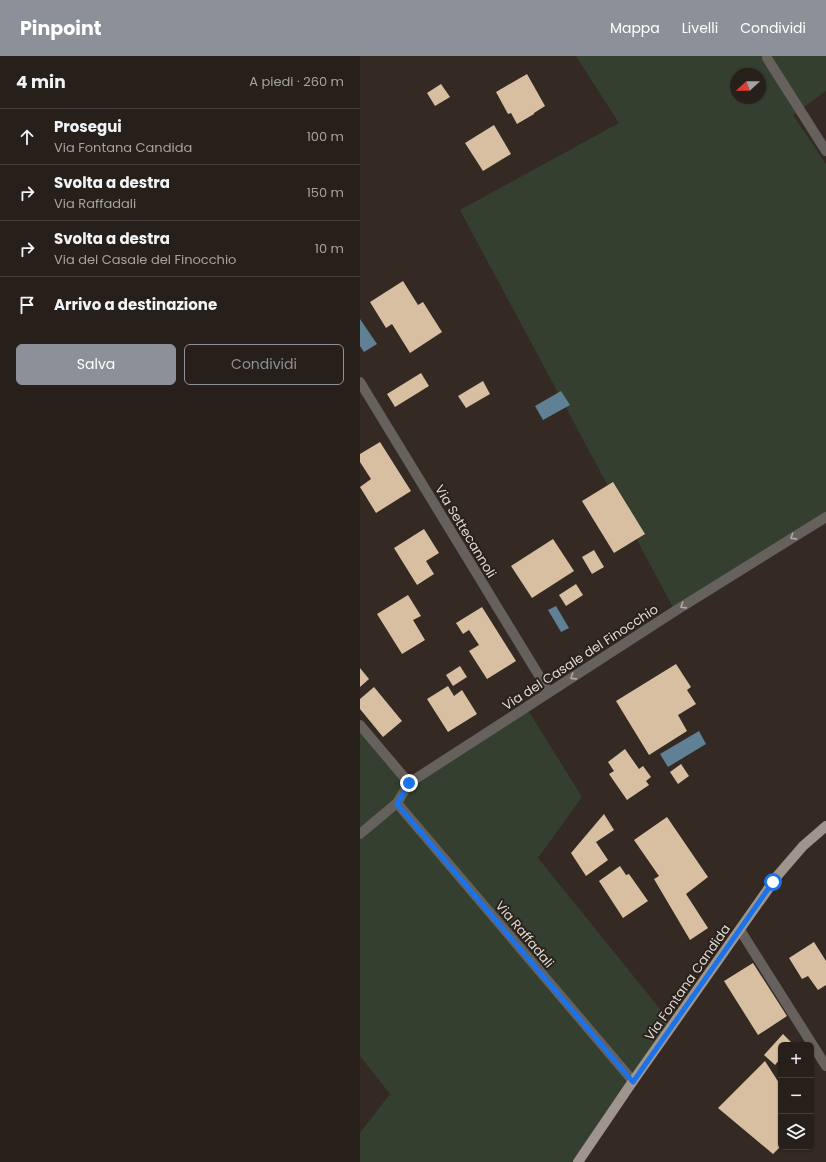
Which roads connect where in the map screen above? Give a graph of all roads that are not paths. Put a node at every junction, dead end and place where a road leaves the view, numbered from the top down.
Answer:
1 (767, 58) dead end
2 (826, 151) edge
3 (360, 382) edge
4 (826, 517) edge
5 (549, 692) junction
6 (360, 725) edge
7 (409, 783) junction
8 (397, 804) junction
9 (826, 826) edge
10 (360, 834) edge
11 (740, 930) junction
12 (826, 1066) edge
13 (633, 1082) junction
14 (578, 1162) edge

1 - 2 street
3 - 5 street, Via Settecannoli
4 -> 5 street, Via del Casale del Finocchio
5 - 7 street, Via del Casale del Finocchio
6 - 7 street
7 - 8 street, Via del Casale del Finocchio
8 - 10 street, Via del Casale del Finocchio
8 - 13 street, Via Raffadali
9 - 11 main road, Via Fontana Candida
11 - 12 street
11 - 13 main road, Via Fontana Candida
13 - 14 main road, Via Fontana Candida

